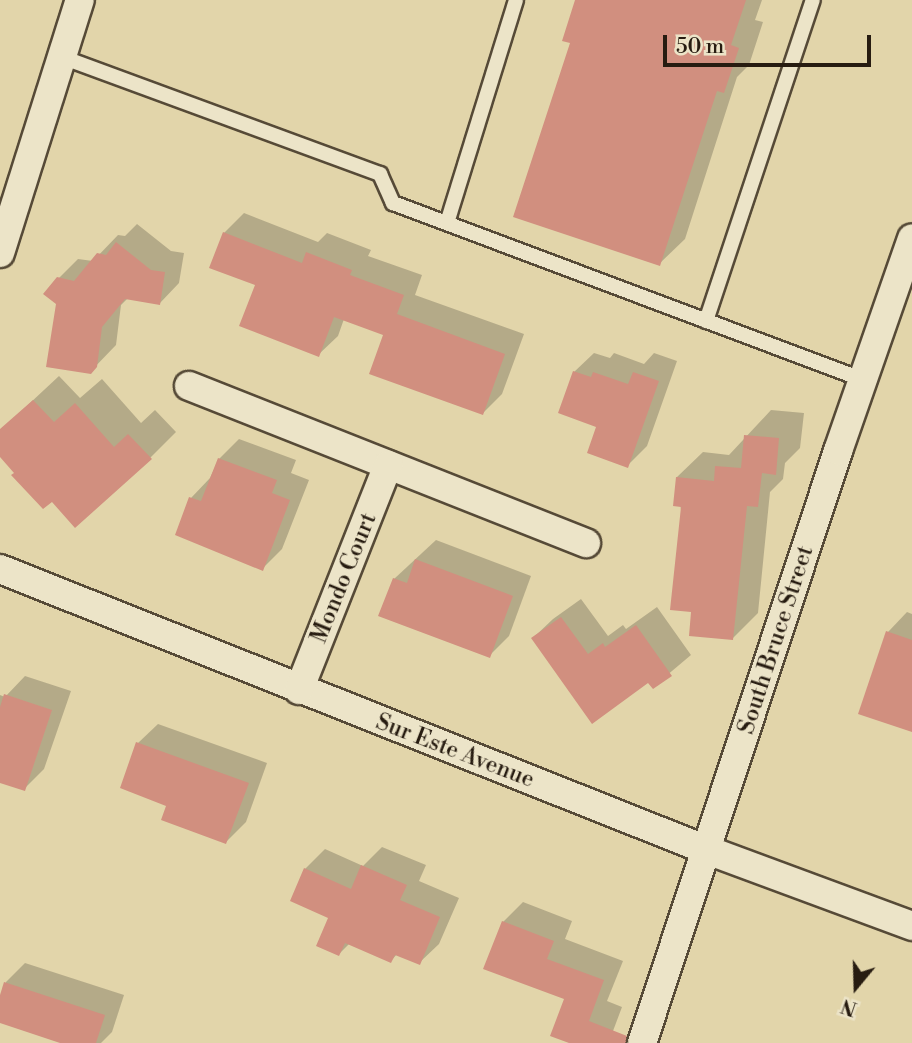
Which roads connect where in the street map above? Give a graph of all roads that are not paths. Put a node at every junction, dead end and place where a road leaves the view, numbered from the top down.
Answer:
1 (80, 0) edge
2 (516, 0) edge
3 (813, 0) edge
4 (62, 57) junction
5 (447, 223) junction
6 (912, 238) edge
7 (0, 253) edge
8 (706, 321) junction
9 (864, 380) junction
10 (189, 386) dead end
11 (388, 465) junction
12 (586, 543) dead end
13 (0, 569) edge
14 (299, 690) junction
15 (706, 850) junction
16 (912, 926) edge
17 (642, 1043) edge

1 - 4 street
2 - 5 lane
3 - 8 lane
4 - 5 lane
4 - 7 street
5 - 8 lane
6 - 9 street, South Bruce Street
8 - 9 lane
9 - 15 street, South Bruce Street
10 - 11 street
11 - 12 street
11 - 14 street, Mondo Court
13 - 14 street, Sur Este Avenue
14 - 15 street, Sur Este Avenue
15 - 16 street, Sur Este Avenue
15 - 17 street, South Bruce Street

